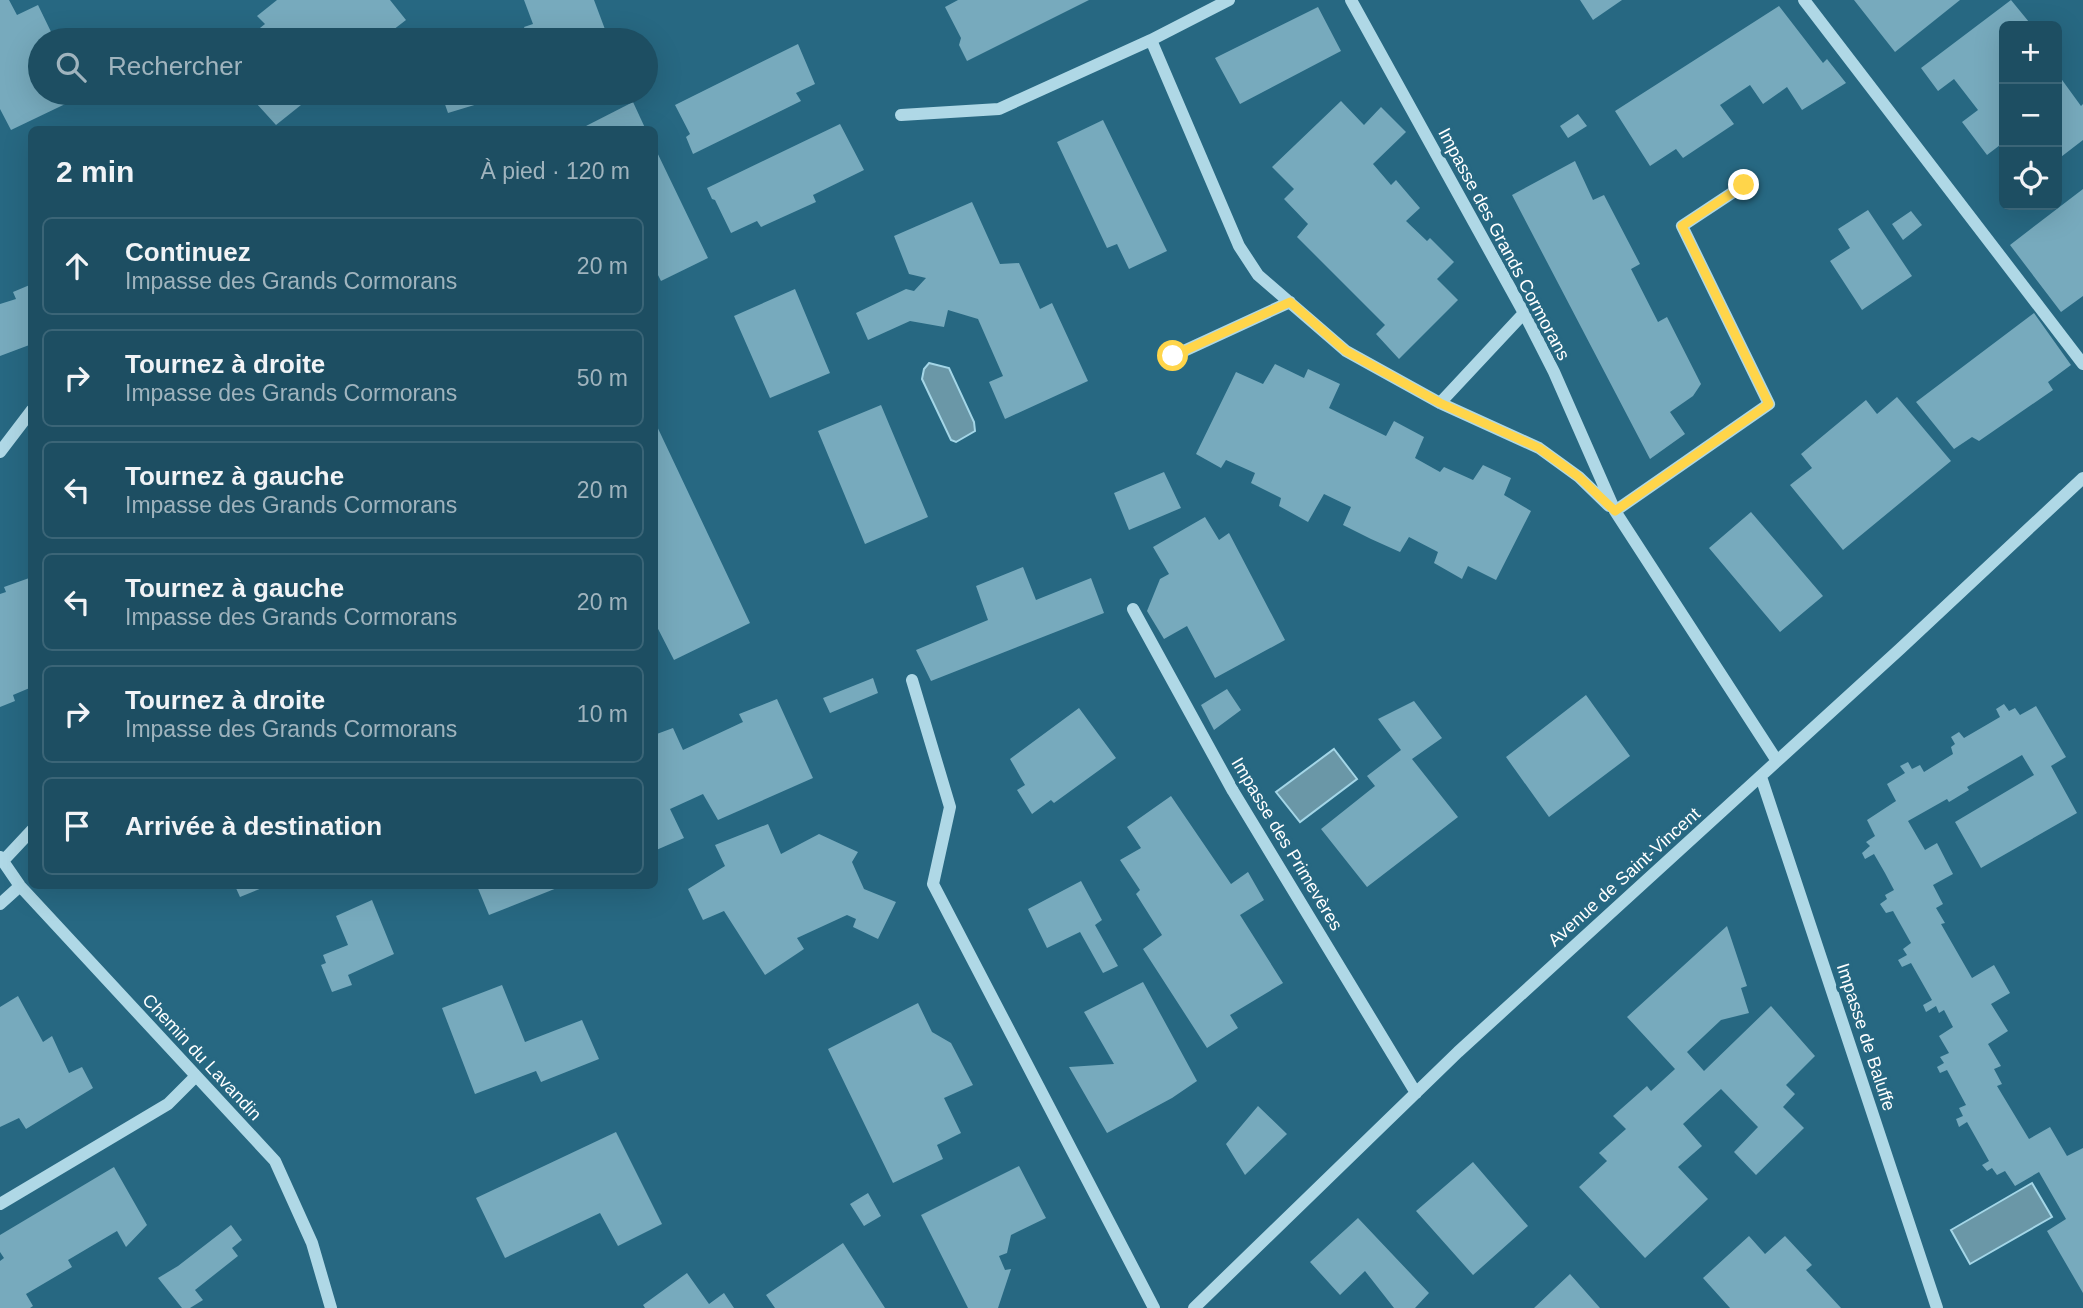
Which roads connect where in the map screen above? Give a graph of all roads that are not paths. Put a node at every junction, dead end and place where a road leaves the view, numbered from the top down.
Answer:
1 (1229, 0) edge
2 (1351, 0) edge
3 (1804, 0) edge
4 (1151, 40) junction
5 (901, 116) dead end
6 (1744, 185) dead end
7 (1290, 302) junction
8 (1524, 313) junction
9 (1173, 356) dead end
10 (2083, 364) edge
11 (1440, 403) junction
12 (28, 416) edge
13 (0, 452) edge
14 (2083, 478) edge
15 (1615, 511) junction
16 (1133, 609) dead end
17 (912, 680) dead end
18 (1777, 761) junction
19 (1760, 777) junction
20 (28, 835) edge
21 (1, 859) edge
22 (20, 886) junction
23 (0, 904) edge
24 (196, 1076) junction
25 (1416, 1093) junction
26 (0, 1204) edge
27 (331, 1308) edge
28 (1154, 1308) edge
29 (1194, 1308) edge
30 (1937, 1308) edge

1 - 4 street
2 - 8 street, Impasse des Grands Cormorans
3 - 10 street
4 - 5 street
4 - 7 street, Impasse des Grands Cormorans
6 - 15 street
7 - 9 street
7 - 11 street, Impasse des Grands Cormorans
8 - 11 street
8 - 15 street, Impasse des Grands Cormorans
11 - 15 street, Impasse des Grands Cormorans
12 - 13 street
14 - 18 street, Avenue de Saint-Vincent
15 - 18 street, Impasse des Grands Cormorans
16 - 25 street, Impasse des Primevères
17 - 28 street
18 - 19 street, Avenue de Saint-Vincent
19 - 25 street, Avenue de Saint-Vincent
19 - 30 street, Impasse de Baluffe
20 - 21 street
21 - 22 street, Chemin du Lavandin
22 - 23 street
22 - 24 street, Chemin du Lavandin
24 - 26 street
24 - 27 street, Chemin du Lavandin
25 - 29 street, Avenue de Saint-Vincent

